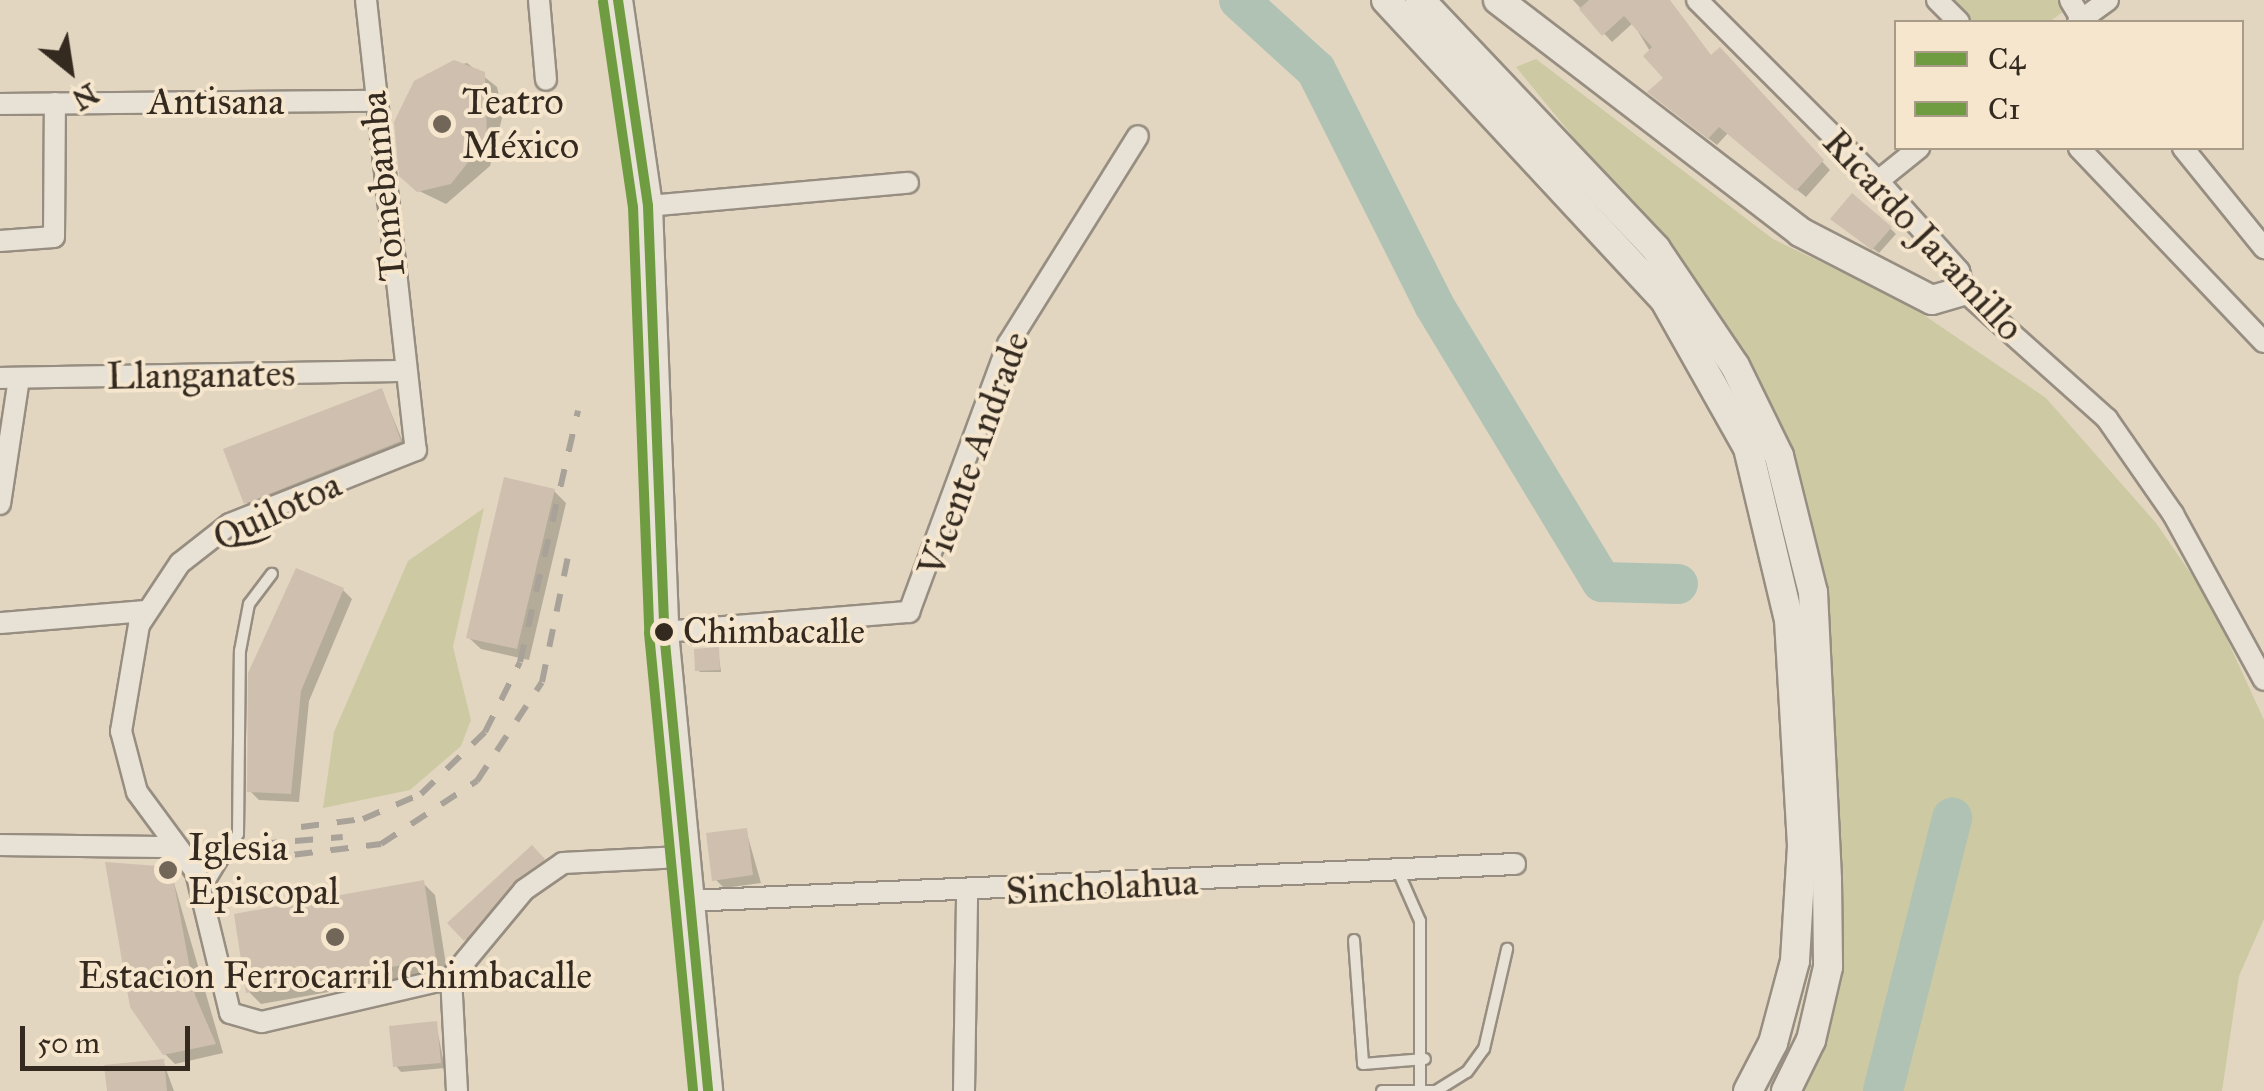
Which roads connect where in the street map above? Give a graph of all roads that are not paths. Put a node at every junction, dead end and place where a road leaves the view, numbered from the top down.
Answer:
1 (366, 0) edge
2 (538, 0) edge
3 (618, 0) edge
4 (1386, 0) edge
5 (1420, 0) edge
6 (1498, 0) edge
7 (1697, 0) edge
8 (1937, 0) edge
9 (2108, 0) edge
10 (1957, 20) edge
11 (2083, 20) edge
12 (546, 80) dead end
13 (372, 101) junction
14 (55, 103) junction
15 (0, 104) edge
16 (1138, 136) dead end
17 (1916, 150) edge
18 (2081, 150) edge
19 (2185, 150) edge
20 (1878, 180) junction
21 (908, 183) dead end
22 (648, 206) junction
23 (0, 241) edge
24 (2264, 248) edge
25 (1964, 291) junction
26 (2264, 342) edge
27 (403, 371) junction
28 (10, 378) edge
29 (0, 504) edge
30 (272, 574) dead end
31 (145, 611) junction
32 (0, 623) edge
33 (664, 632) junction
34 (2264, 680) edge
35 (0, 845) edge
36 (172, 847) junction
37 (681, 857) junction
38 (1515, 864) dead end
39 (1398, 871) junction
40 (966, 894) junction
41 (201, 896) junction
42 (688, 901) junction
43 (1354, 940) dead end
44 (1507, 949) dead end
45 (451, 978) junction
46 (1426, 1059) junction
47 (1421, 1090) edge
48 (456, 1091) edge
49 (708, 1091) edge
50 (964, 1091) edge
51 (1382, 1091) edge
52 (1748, 1091) edge
53 (1786, 1091) edge

1 - 13 street, Tomebamba
2 - 12 street
3 - 22 main road
4 - 52 main road
5 - 53 main road
6 - 25 main road
7 - 20 street, Ricardo Jaramillo
8 - 10 street
9 - 11 street
13 - 14 street, Antisana
13 - 27 street, Tomebamba
14 - 15 street, Antisana
14 - 23 street
16 - 33 street, Vicente Andrade
17 - 20 street
18 - 26 street
19 - 24 street
20 - 25 street, Ricardo Jaramillo
21 - 22 street
22 - 33 main road
25 - 34 street, Ricardo Jaramillo
27 - 28 street, Llanganates
27 - 31 street, Quilotoa
28 - 29 street
30 - 41 lane
31 - 32 street
31 - 36 street, Quilotoa
33 - 37 main road
35 - 36 street
36 - 41 street, Quilotoa
37 - 42 main road
37 - 45 street
38 - 39 street, Sincholahua
39 - 40 street, Sincholahua
39 - 46 lane
40 - 42 street, Sincholahua
40 - 50 street
41 - 45 street, Quilotoa
42 - 49 main road
43 - 46 lane
44 - 47 lane
45 - 48 street
46 - 47 lane
47 - 51 lane

